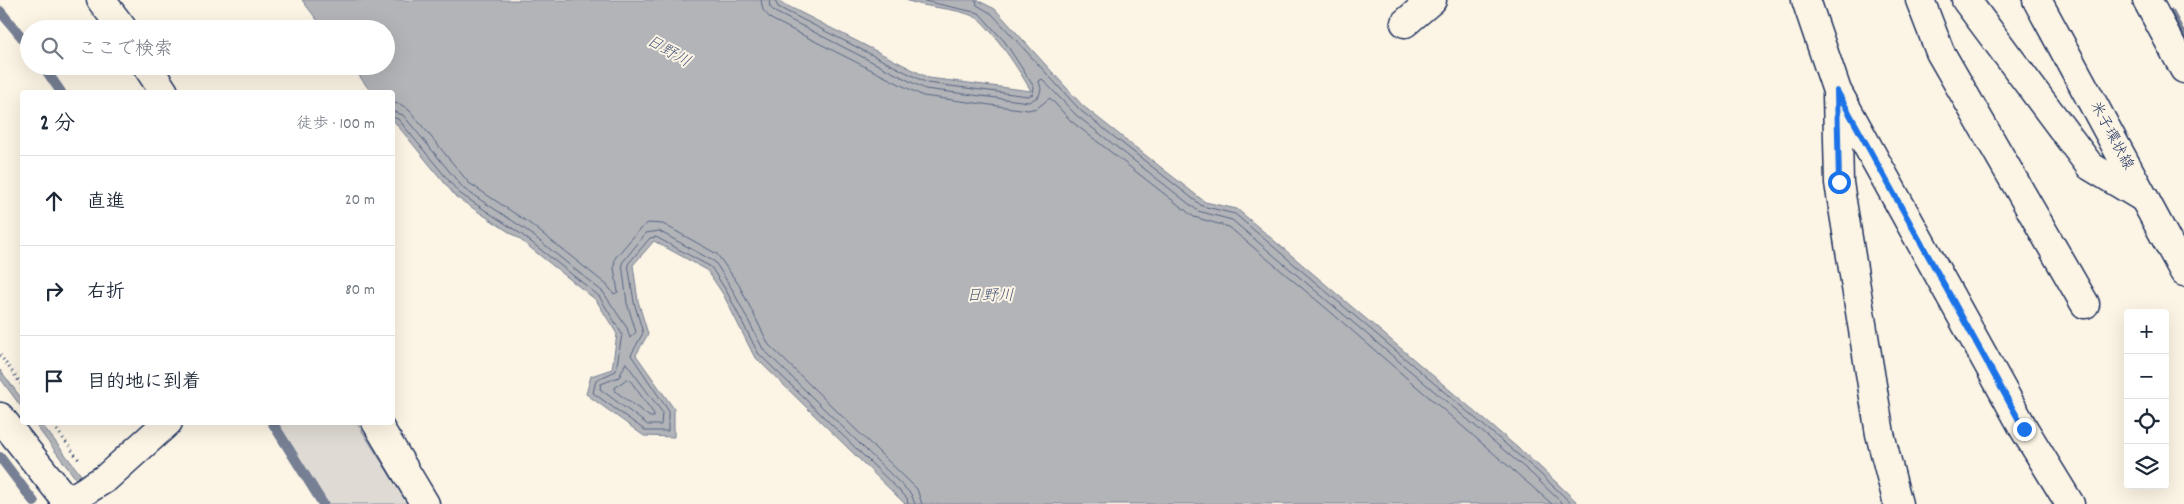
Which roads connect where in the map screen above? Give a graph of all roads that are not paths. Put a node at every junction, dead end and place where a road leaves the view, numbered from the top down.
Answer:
1 (101, 0) edge
2 (1432, 0) edge
3 (1920, 0) edge
4 (1966, 0) edge
5 (2037, 0) edge
6 (2147, 0) edge
7 (1809, 2) edge
8 (116, 20) edge
9 (1405, 23) dead end
10 (2184, 70) edge
11 (153, 75) edge
12 (163, 90) edge
13 (1837, 91) junction
14 (2145, 199) junction
15 (2184, 272) edge
16 (2085, 304) dead end
17 (0, 417) edge
18 (165, 425) edge
19 (378, 425) edge
20 (67, 503) edge
21 (425, 504) edge
22 (1898, 504) edge
23 (2070, 504) edge

1 - 8 street
2 - 9 street
3 - 16 street
4 - 14 street
5 - 14 street, 米子環状線
6 - 10 street
7 - 13 street
11 - 12 street
13 - 22 street
13 - 23 street
14 - 15 street, 米子環状線
17 - 20 street
18 - 20 street
19 - 21 street

